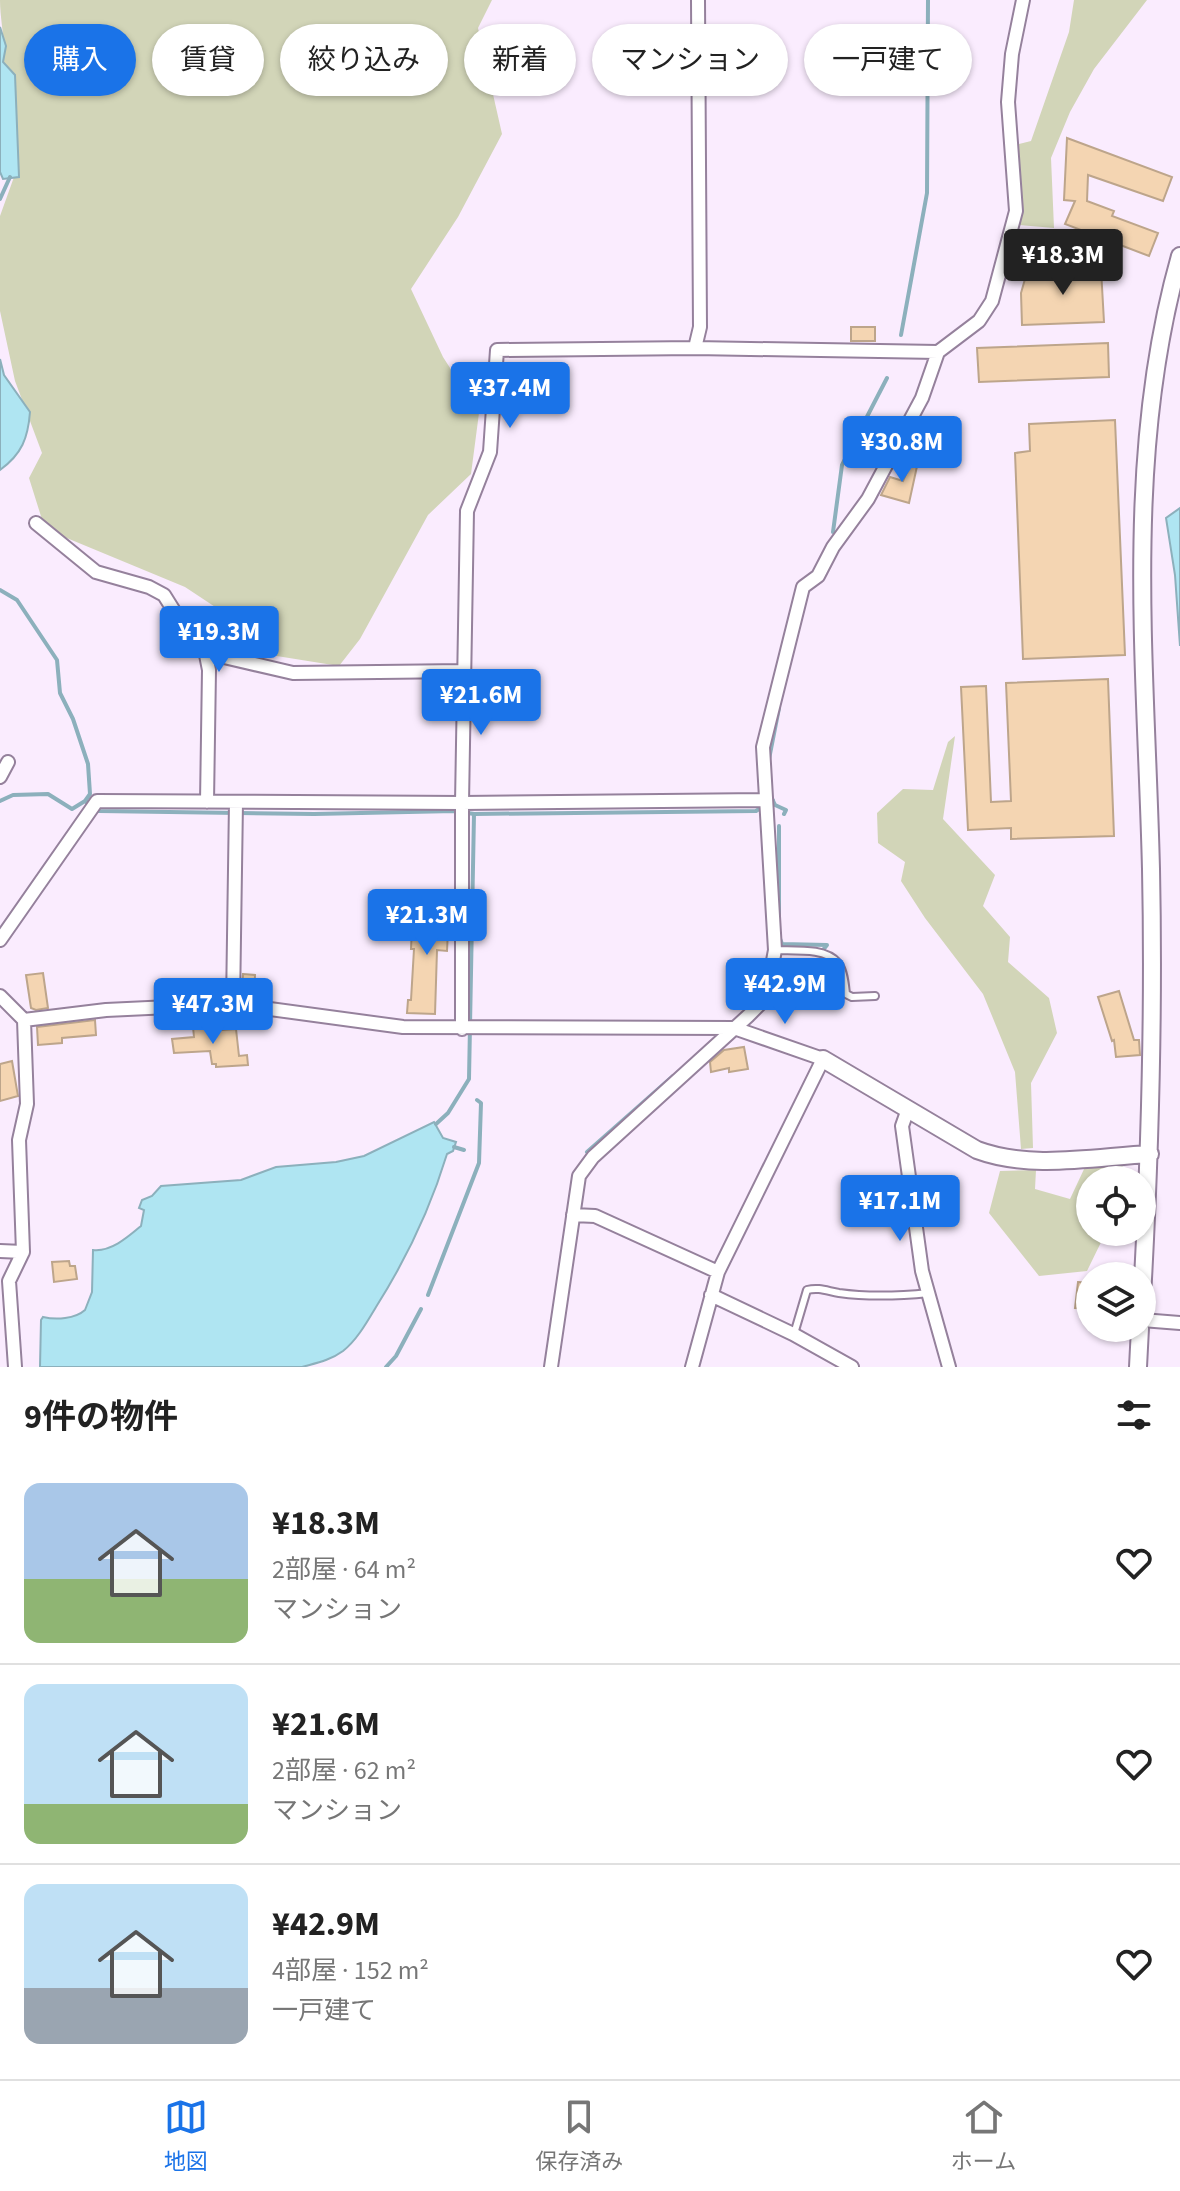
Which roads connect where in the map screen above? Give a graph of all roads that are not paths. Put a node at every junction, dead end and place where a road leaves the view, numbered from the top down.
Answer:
1 (698, 0) edge
2 (1023, 0) edge
3 (1180, 256) edge
4 (695, 348) junction
5 (938, 352) junction
6 (36, 523) dead end
7 (205, 650) junction
8 (464, 671) junction
9 (8, 762) dead end
10 (0, 777) edge
11 (207, 802) junction
12 (236, 802) junction
13 (462, 803) junction
14 (765, 803) junction
15 (0, 940) edge
16 (775, 950) junction
17 (0, 996) edge
18 (875, 996) dead end
19 (233, 1004) junction
20 (24, 1020) junction
21 (734, 1028) junction
22 (462, 1029) junction
23 (823, 1059) junction
24 (908, 1109) junction
25 (1150, 1154) junction
26 (577, 1215) junction
27 (0, 1251) edge
28 (23, 1252) junction
29 (1144, 1262) edge
30 (718, 1272) junction
31 (929, 1293) junction
32 (711, 1295) junction
33 (1156, 1323) edge
34 (1180, 1323) edge
35 (794, 1335) junction
36 (1141, 1342) edge
37 (15, 1367) edge
38 (551, 1367) edge
39 (692, 1367) edge
40 (852, 1367) edge
41 (949, 1367) edge
42 (1138, 1367) edge

1 - 4 street
2 - 5 street
3 - 25 street
4 - 5 street
4 - 8 street
5 - 14 street
6 - 7 street
7 - 8 street
7 - 11 street
8 - 13 street
9 - 10 street
11 - 12 street
11 - 15 street
12 - 13 street
12 - 19 street
13 - 14 street
13 - 22 street
14 - 16 street
16 - 18 lane
16 - 21 street
17 - 20 street
19 - 20 street
19 - 22 street
20 - 28 street
21 - 22 street
21 - 23 street
21 - 26 street
23 - 24 street
23 - 30 street
24 - 25 street
24 - 31 street
25 - 29 street
26 - 30 street
26 - 38 street
27 - 28 street
28 - 37 street
30 - 32 street
31 - 35 lane
31 - 41 street
32 - 35 street
32 - 39 street
33 - 34 street
35 - 40 street
36 - 42 street

